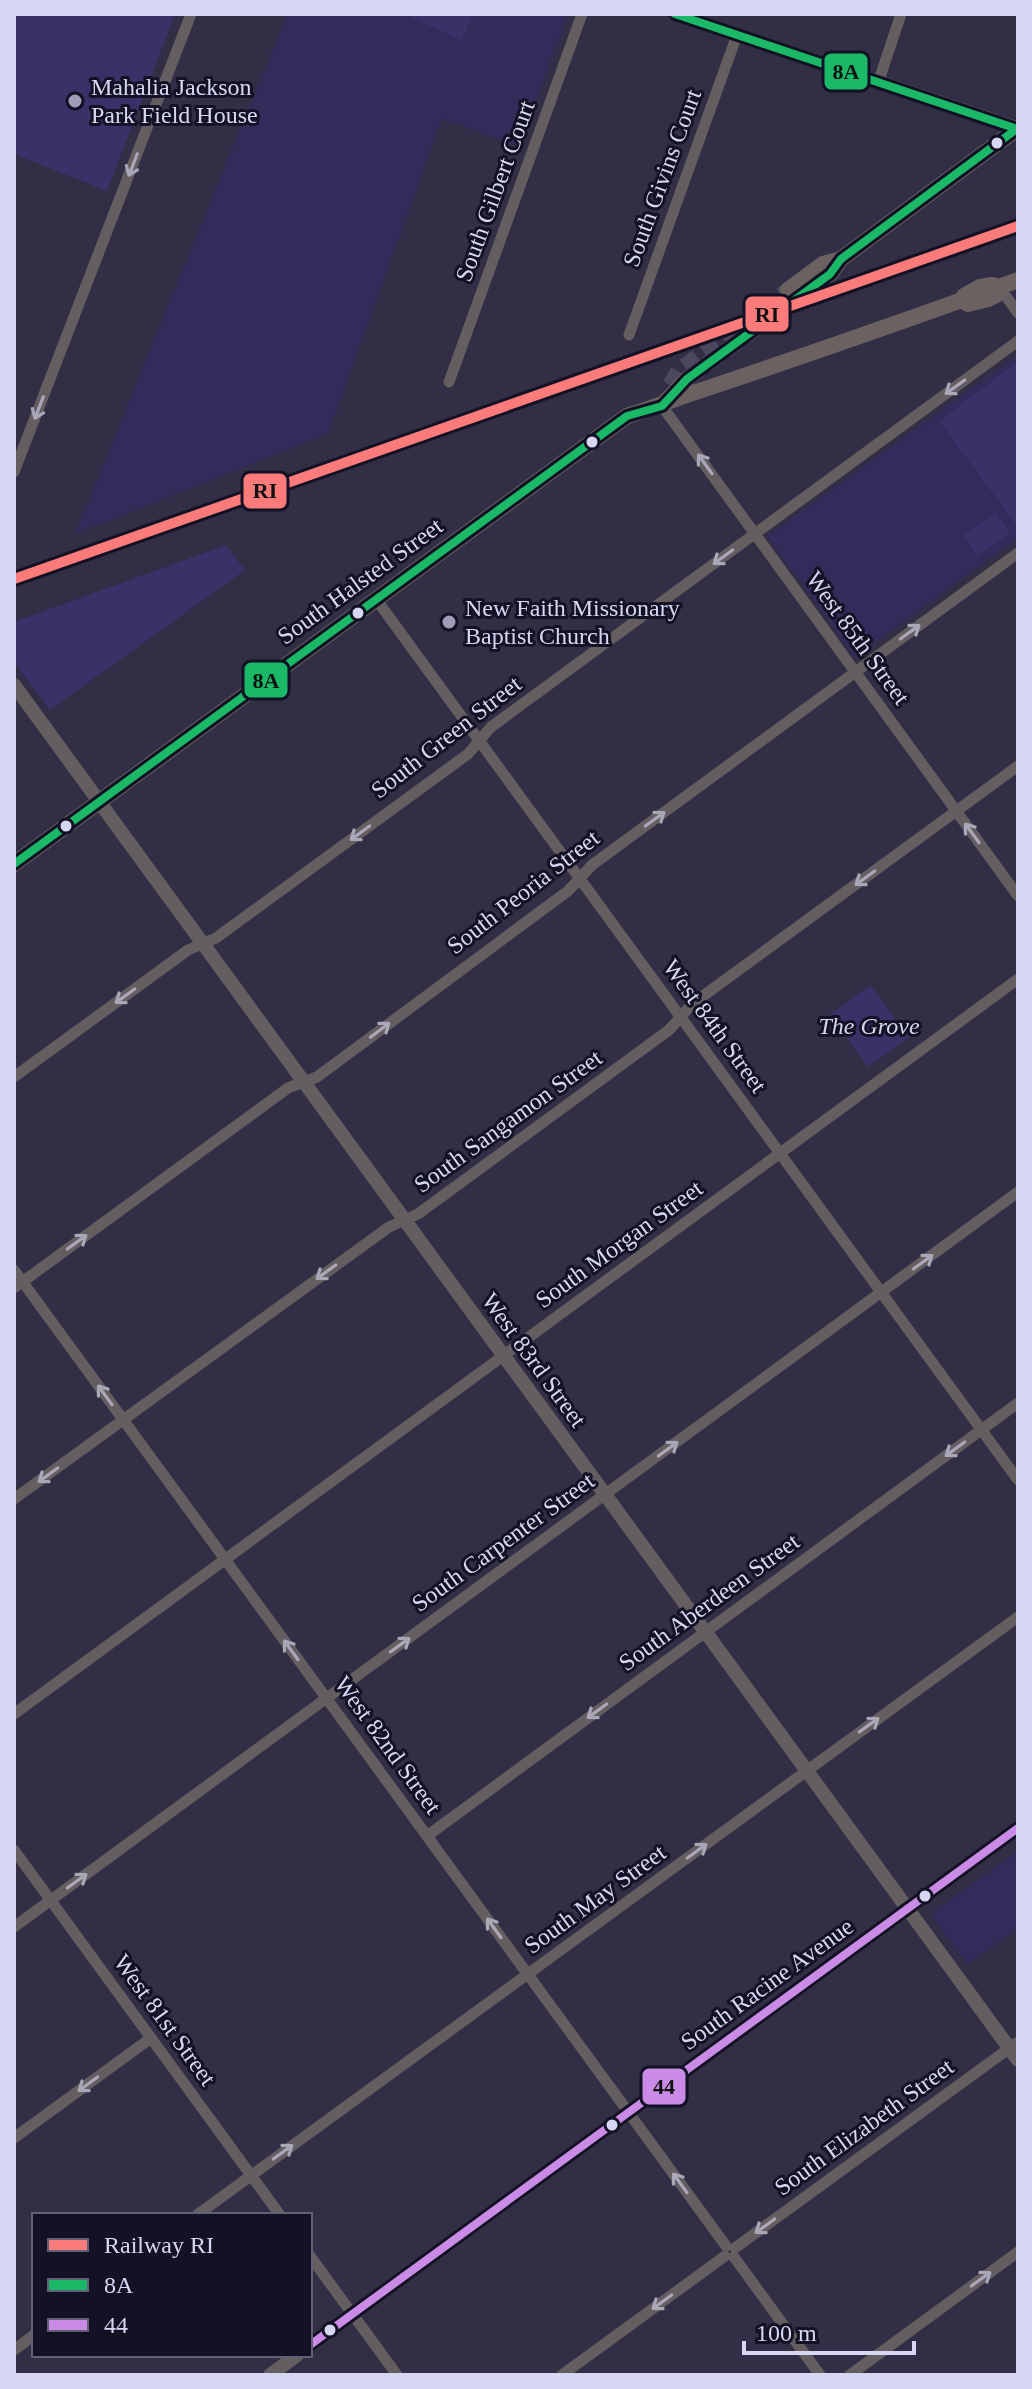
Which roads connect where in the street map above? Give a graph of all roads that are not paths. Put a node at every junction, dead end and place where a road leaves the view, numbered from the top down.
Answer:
1 (191, 14) edge
2 (582, 14) edge
3 (676, 14) edge
4 (901, 14) edge
5 (737, 35) junction
6 (878, 83) junction
7 (1018, 128) edge
8 (841, 259) junction
9 (830, 274) tunnel mouth
10 (1018, 280) edge
11 (999, 287) junction
12 (788, 290) tunnel mouth
13 (1018, 313) edge
14 (629, 335) dead end
15 (1018, 341) edge
16 (687, 379) tunnel mouth
17 (449, 382) dead end
18 (670, 385) tunnel mouth
19 (662, 406) junction
20 (14, 472) edge
21 (755, 534) junction
22 (1018, 553) edge
23 (376, 599) junction
24 (855, 672) junction
25 (14, 685) edge
26 (480, 741) junction
27 (1018, 766) edge
28 (99, 802) junction
29 (956, 811) junction
30 (14, 864) edge
31 (580, 878) junction
32 (1018, 896) edge
33 (203, 943) junction
34 (1018, 979) edge
35 (681, 1017) junction
36 (14, 1077) edge
37 (304, 1082) junction
38 (780, 1154) junction
39 (1018, 1192) edge
40 (404, 1220) junction
41 (14, 1270) edge
42 (18, 1285) edge
43 (881, 1292) junction
44 (504, 1356) junction
45 (1018, 1403) edge
46 (123, 1419) junction
47 (981, 1430) junction
48 (1018, 1480) edge
49 (605, 1495) junction
50 (14, 1499) edge
51 (225, 1559) junction
52 (1018, 1617) edge
53 (705, 1632) junction
54 (327, 1699) junction
55 (14, 1714) edge
56 (806, 1771) junction
57 (1018, 1828) edge
58 (427, 1836) junction
59 (14, 1850) edge
60 (51, 1900) junction
61 (908, 1909) junction
62 (14, 1927) edge
63 (528, 1975) junction
64 (151, 2038) junction
65 (1015, 2050) edge
66 (628, 2113) junction
67 (14, 2138) edge
68 (251, 2175) junction
69 (200, 2213) edge
70 (279, 2213) edge
71 (730, 2252) junction
72 (1018, 2252) edge
73 (312, 2259) edge
74 (352, 2314) junction
75 (32, 2336) edge
76 (312, 2344) edge
77 (14, 2350) edge
78 (294, 2357) edge
79 (270, 2375) edge
80 (397, 2375) edge
81 (562, 2375) edge
82 (820, 2375) edge
83 (850, 2375) edge

1 -> 20 street
2 - 17 street, South Gilbert Court
3 - 5 street
4 - 6 street
5 - 6 street
5 - 14 street, South Givins Court
6 - 7 street
7 - 8 main road
8 - 9 main road
8 - 12 main road
10 - 11 main road
11 - 13 street
11 - 19 main road
15 -> 21 street, South Green Street
16 - 19 main road, South Halsted Street
18 - 19 main road
21 -> 19 street, West 85th Street
19 - 23 main road, South Halsted Street
21 - 24 street, West 85th Street
21 -> 26 street, South Green Street
24 -> 22 street, South Peoria Street
23 - 26 street, West 84th Street
23 - 28 main road, South Halsted Street
24 - 29 street, West 85th Street
31 -> 24 street, South Peoria Street
25 - 28 street, West 83rd Street
26 - 31 street, West 84th Street
26 -> 33 street, South Green Street
27 - 29 street, South Sangamon Street
28 - 30 main road, South Halsted Street
28 - 33 street, West 83rd Street
32 -> 29 street, West 85th Street
29 -> 35 street, South Sangamon Street
31 - 35 street, West 84th Street
37 -> 31 street, South Peoria Street
33 -> 36 street, South Green Street
33 - 37 street, West 83rd Street
34 - 38 street, South Morgan Street
35 - 38 street, West 84th Street
35 - 40 street, South Sangamon Street
37 - 40 street, West 83rd Street
42 -> 37 street, South Peoria Street
38 - 43 street, West 84th Street
38 - 44 street, South Morgan Street
43 -> 39 street, South Carpenter Street
40 - 44 street, West 83rd Street
40 -> 46 street, South Sangamon Street
41 - 42 street, West 82nd Street
46 -> 42 street, West 82nd Street
43 - 47 street, West 84th Street
49 -> 43 street, South Carpenter Street
44 - 49 street, West 83rd Street
44 - 51 street, South Morgan Street
45 - 47 street, South Aberdeen Street
46 -> 50 street, South Sangamon Street
46 - 51 street, West 82nd Street
47 - 48 street, West 84th Street
47 -> 53 street, South Aberdeen Street
49 - 53 street, West 83rd Street
54 -> 49 street, South Carpenter Street
54 -> 51 street, West 82nd Street
51 - 55 street, South Morgan Street
56 -> 52 street, South May Street
53 - 56 street, West 83rd Street
53 -> 58 street, South Aberdeen Street
54 - 58 street, West 82nd Street
60 -> 54 street, South Carpenter Street
56 - 61 street, West 83rd Street
63 -> 56 street, South May Street
57 - 61 street, South Racine Avenue
63 -> 58 street, West 82nd Street
59 - 60 street, West 81st Street
60 - 62 street, South Carpenter Street
60 - 64 street, West 81st Street
61 - 65 street, West 83rd Street
61 - 66 street, South Racine Avenue
63 - 66 street, West 82nd Street
68 -> 63 street, South May Street
64 -> 67 street
64 - 68 street, West 81st Street
65 -> 71 street, South Elizabeth Street
71 -> 66 street, West 82nd Street
66 - 74 street, South Racine Avenue
68 - 69 street, South May Street
68 - 70 street, West 81st Street
71 -> 81 street, South Elizabeth Street
71 - 82 street, West 82nd Street
83 -> 72 street
73 - 74 street
74 - 76 street, South Racine Avenue
74 - 80 street
75 - 77 street
78 - 79 street

